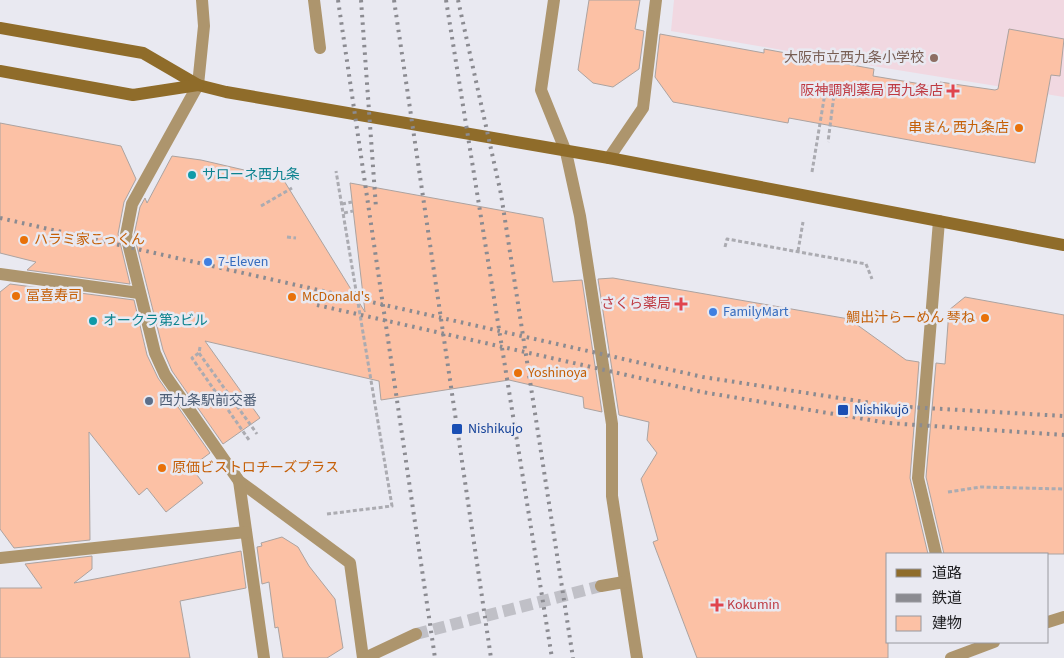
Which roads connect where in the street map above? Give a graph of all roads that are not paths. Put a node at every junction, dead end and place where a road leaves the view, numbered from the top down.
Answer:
1 (202, 0) edge
2 (314, 0) edge
3 (554, 0) edge
4 (656, 0) edge
5 (0, 28) edge
6 (320, 48) dead end
7 (0, 71) edge
8 (198, 85) junction
9 (566, 152) junction
10 (610, 158) junction
11 (939, 221) junction
12 (1064, 245) edge
13 (0, 274) edge
14 (139, 293) junction
15 (239, 481) junction
16 (246, 532) junction
17 (936, 553) edge
18 (0, 558) edge
19 (624, 582) junction
20 (601, 586) tunnel mouth
21 (1064, 616) edge
22 (1049, 622) edge
23 (416, 634) tunnel mouth
24 (991, 643) edge
25 (958, 653) edge
26 (264, 658) edge
27 (364, 658) edge
28 (637, 658) edge

1 - 8 street
2 - 6 street
3 - 9 street
4 - 10 street
5 - 8 street
7 - 8 street
8 - 9 street
8 - 14 street
9 - 10 street
9 - 19 street
10 - 11 street
11 - 12 street
11 - 17 street
13 - 14 street
14 - 15 street
15 - 16 street
15 - 27 street
16 - 18 street
16 - 26 street
19 - 20 street
19 - 28 street
21 - 22 street
23 - 27 street
24 - 25 street

